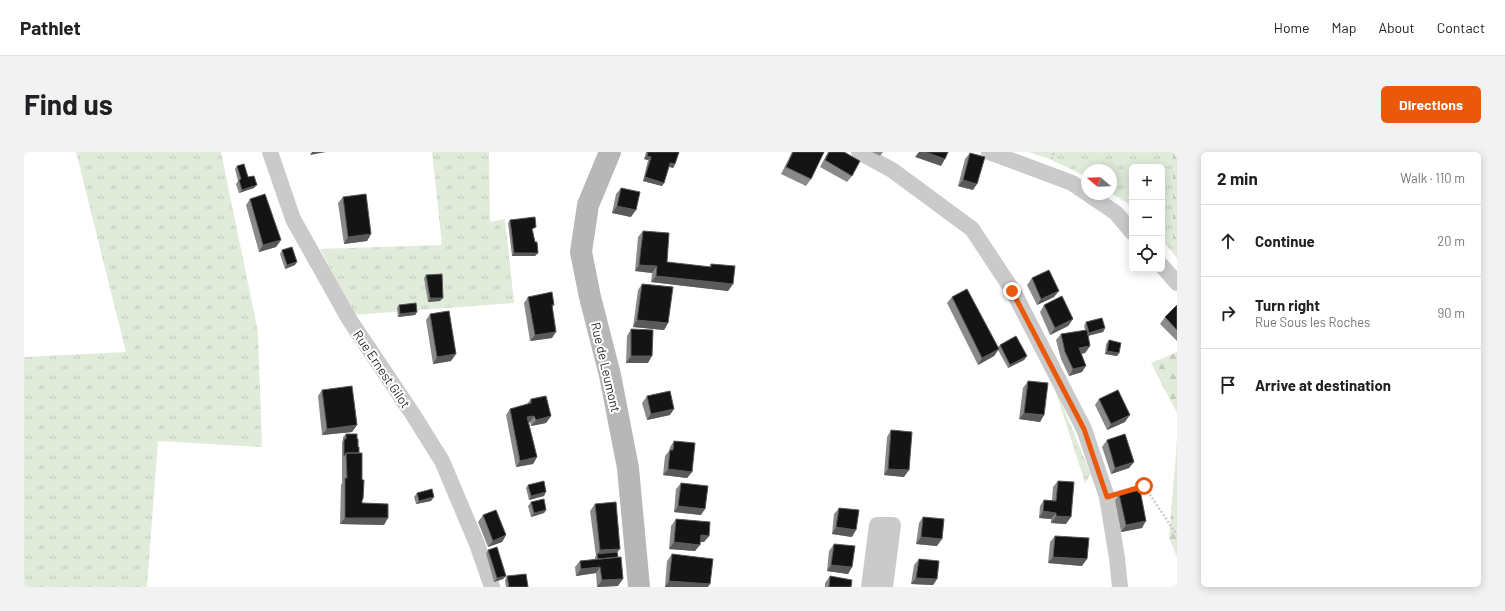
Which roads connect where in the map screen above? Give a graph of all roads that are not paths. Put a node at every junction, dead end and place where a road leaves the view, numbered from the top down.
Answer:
1 (270, 152) edge
2 (610, 152) edge
3 (859, 152) edge
4 (989, 152) edge
5 (1081, 189) edge
6 (1097, 200) edge
7 (1129, 228) edge
8 (1165, 269) edge
9 (1177, 283) edge
10 (492, 587) edge
11 (639, 587) edge
12 (870, 587) edge
13 (885, 587) edge
14 (1120, 587) edge

1 - 10 street, Rue Ernest Gilot
2 - 11 street, Rue de Leumont
3 - 14 street
4 - 5 street
6 - 7 street
8 - 9 street
12 - 13 street

